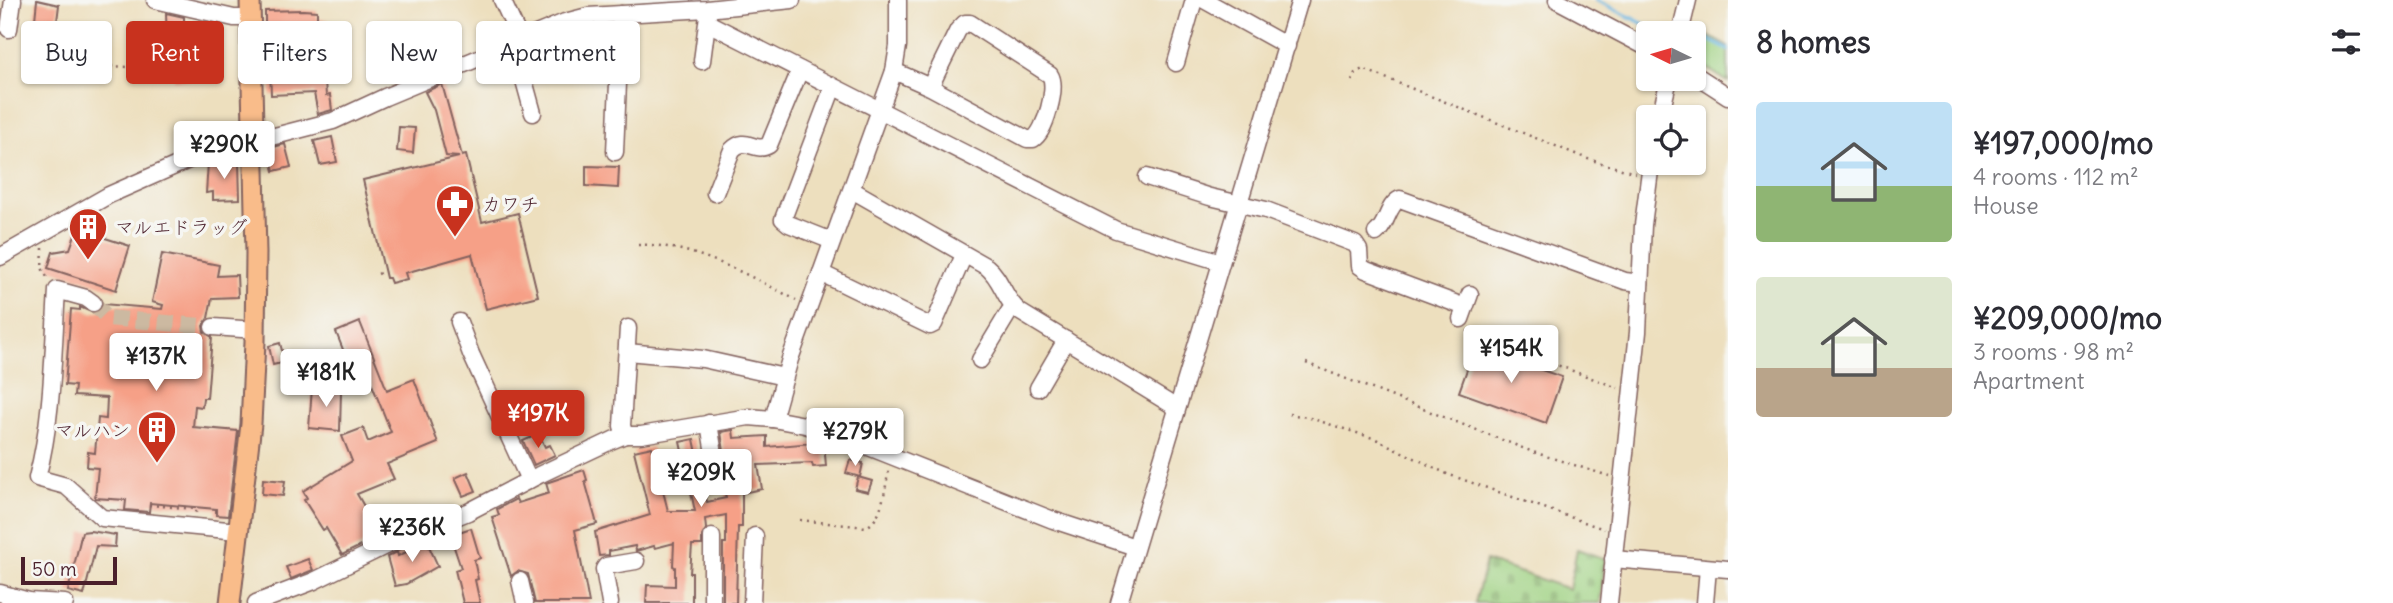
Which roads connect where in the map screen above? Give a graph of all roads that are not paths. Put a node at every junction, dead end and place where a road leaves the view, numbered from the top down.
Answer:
1 (13, 0) edge
2 (155, 0) edge
3 (502, 0) edge
4 (792, 0) edge
5 (898, 0) edge
6 (1194, 0) edge
7 (1203, 0) edge
8 (1300, 0) edge
9 (1557, 0) edge
10 (1688, 0) edge
11 (771, 1) edge
12 (250, 9) edge
13 (609, 10) edge
14 (700, 11) edge
15 (510, 21) edge
16 (570, 21) edge
17 (1683, 21) edge
18 (9, 29) dead end
19 (1636, 42) edge
20 (1287, 46) junction
21 (476, 59) edge
22 (702, 61) dead end
23 (1176, 63) dead end
24 (800, 70) junction
25 (894, 71) junction
26 (1706, 82) edge
27 (527, 84) edge
28 (833, 87) junction
29 (930, 87) junction
30 (1728, 96) edge
31 (881, 110) junction
32 (533, 114) dead end
33 (252, 140) junction
34 (615, 152) dead end
35 (1650, 175) edge
36 (1147, 177) dead end
37 (852, 190) junction
38 (715, 193) dead end
39 (1239, 204) junction
40 (1376, 233) dead end
41 (832, 241) junction
42 (964, 255) junction
43 (0, 257) edge
44 (1221, 262) junction
45 (821, 273) junction
46 (1640, 283) junction
47 (93, 303) tunnel mouth
48 (1014, 307) junction
49 (1465, 307) road end
50 (459, 322) dead end
51 (213, 327) tunnel mouth
52 (628, 328) dead end
53 (256, 330) junction
54 (1066, 340) junction
55 (627, 352) junction
56 (980, 360) dead end
57 (784, 377) junction
58 (1038, 388) dead end
59 (1177, 408) junction
60 (773, 419) junction
61 (709, 423) junction
62 (625, 435) junction
63 (717, 472) dead end
64 (529, 480) junction
65 (239, 531) junction
66 (755, 536) dead end
67 (712, 537) dead end
68 (1135, 547) junction
69 (1613, 559) junction
70 (636, 561) dead end
71 (1708, 568) junction
72 (1728, 569) edge
73 (520, 581) dead end
74 (0, 593) edge
75 (29, 602) edge
76 (65, 603) edge
77 (230, 603) edge
78 (256, 603) edge
79 (525, 603) edge
80 (610, 603) edge
81 (712, 603) edge
82 (752, 603) edge
83 (1119, 603) edge
84 (1608, 603) edge
85 (1705, 603) edge

1 - 18 street
2 - 12 street
3 - 15 street
4 - 11 street
5 - 25 street
6 - 23 street
7 - 20 street
8 - 20 street
9 - 19 street
10 - 17 street
11 - 14 street
12 - 33 main road
13 - 14 street
13 - 16 street
13 - 34 street
14 - 22 street
14 - 24 street
20 - 39 street
21 - 33 street
24 - 28 street
24 - 38 street
25 - 29 street
25 - 31 street
26 - 30 street
27 - 32 street
28 - 31 street
28 - 41 street
29 - 29 street
31 - 37 street
31 - 44 street
33 - 43 street
33 - 53 main road
35 - 46 street
36 - 39 street
37 - 41 street
37 - 42 street
39 - 44 street
39 - 49 street
40 - 46 street
41 - 45 street
42 - 45 street
42 - 48 street
44 - 59 street
45 - 57 street
46 - 69 street
47 - 65 street
48 - 54 street
48 - 56 street
50 - 64 street
51 - 53 street
52 - 55 street
53 - 65 main road
54 - 58 street
54 - 59 street
55 - 57 street
55 - 62 street
57 - 60 street
59 - 68 street
60 - 61 street
60 - 68 street
61 - 62 street
61 - 63 street
62 - 64 street
64 - 78 street
65 - 77 main road
66 - 82 street
67 - 81 street
68 - 83 street
69 - 71 street
69 - 84 street
70 - 80 street
71 - 72 street
71 - 85 street
73 - 79 street
74 - 75 street
75 - 76 street

